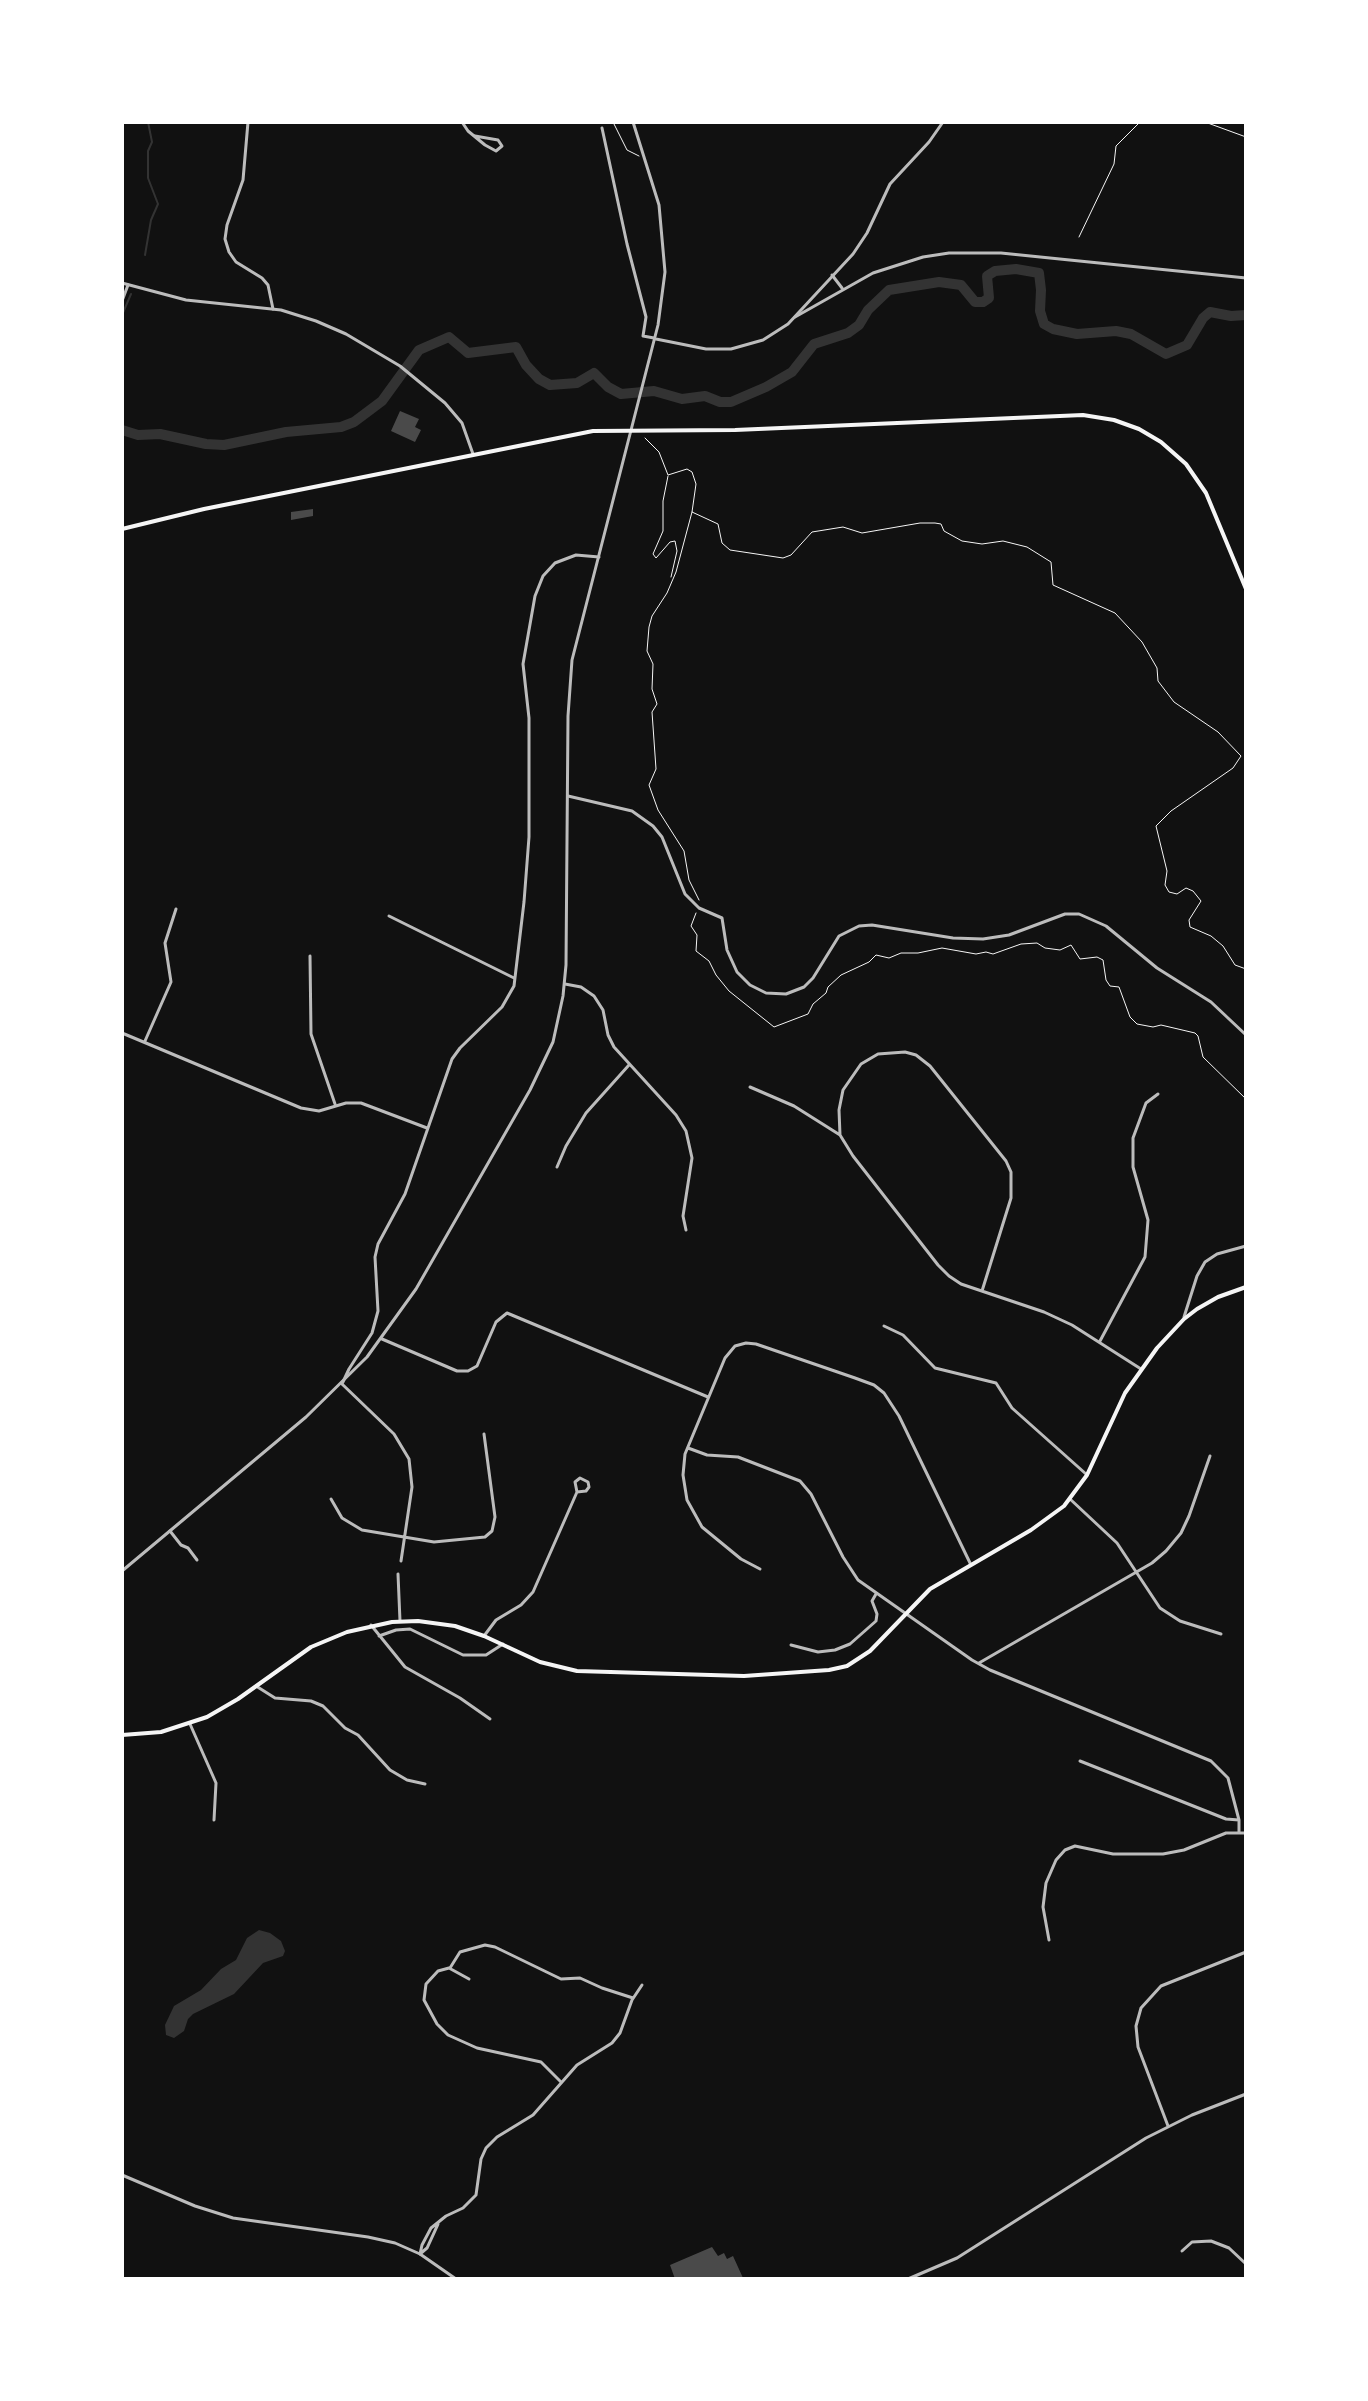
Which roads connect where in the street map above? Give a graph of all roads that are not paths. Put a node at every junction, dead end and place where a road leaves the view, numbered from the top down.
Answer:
1 (248, 122) edge
2 (462, 122) edge
3 (633, 122) edge
4 (943, 122) edge
5 (602, 128) dead end
6 (475, 136) junction
7 (832, 275) junction
8 (1246, 278) edge
9 (122, 283) edge
10 (128, 285) junction
11 (842, 288) junction
12 (122, 301) edge
13 (273, 309) junction
14 (795, 317) junction
15 (654, 338) junction
16 (631, 429) junction
17 (473, 454) junction
18 (122, 529) edge
19 (599, 557) junction
20 (1246, 589) edge
21 (568, 796) junction
22 (176, 909) dead end
23 (389, 916) dead end
24 (310, 956) dead end
25 (515, 979) junction
26 (565, 984) junction
27 (122, 1033) edge
28 (1246, 1035) edge
29 (145, 1041) junction
30 (629, 1065) junction
31 (750, 1087) dead end
32 (1158, 1094) dead end
33 (336, 1106) junction
34 (427, 1128) junction
35 (840, 1135) junction
36 (557, 1167) dead end
37 (686, 1230) dead end
38 (1246, 1246) edge
39 (1246, 1287) edge
40 (982, 1291) junction
41 (1184, 1319) junction
42 (884, 1326) dead end
43 (382, 1339) junction
44 (1100, 1341) junction
45 (1141, 1369) junction
46 (342, 1384) junction
47 (708, 1397) junction
48 (484, 1434) dead end
49 (688, 1448) junction
50 (1210, 1456) dead end
51 (1087, 1475) junction
52 (577, 1492) dead end
53 (331, 1499) dead end
54 (1070, 1499) junction
55 (170, 1531) junction
56 (404, 1538) junction
57 (197, 1560) dead end
58 (401, 1561) dead end
59 (971, 1565) junction
60 (760, 1569) dead end
61 (122, 1571) edge
62 (1137, 1572) junction
63 (398, 1574) dead end
64 (876, 1594) junction
65 (905, 1614) junction
66 (400, 1621) junction
67 (371, 1625) junction
68 (1221, 1634) dead end
69 (379, 1636) junction
70 (484, 1636) junction
71 (503, 1644) junction
72 (791, 1645) dead end
73 (978, 1664) junction
74 (256, 1686) junction
75 (490, 1719) dead end
76 (190, 1724) junction
77 (122, 1735) edge
78 (1080, 1761) dead end
79 (425, 1784) dead end
80 (214, 1820) dead end
81 (1239, 1820) junction
82 (1239, 1832) junction
83 (1246, 1833) edge
84 (1049, 1940) dead end
85 (1246, 1952) edge
86 (449, 1968) junction
87 (469, 1979) dead end
88 (642, 1985) dead end
89 (633, 1998) junction
90 (560, 2081) junction
91 (1246, 2094) edge
92 (1168, 2126) junction
93 (122, 2175) edge
94 (1182, 2251) dead end
95 (420, 2254) junction
96 (1246, 2264) edge
97 (456, 2279) edge
98 (908, 2279) edge

1 - 13 street
2 - 6 street
3 - 15 street
4 - 7 street
5 - 15 street
6 - 6 street
7 - 11 street
7 - 14 street
8 - 11 street
9 - 10 street
10 - 12 street
10 - 13 street
11 - 14 street
13 - 17 street
14 - 15 street
15 - 16 street
16 - 17 main road
16 - 19 street
16 - 20 main road
17 - 18 main road
19 - 21 street
19 - 25 street
21 - 26 street
21 - 28 street
22 - 29 street
23 - 25 street
24 - 33 street
25 - 34 street
26 - 30 street
26 - 43 street
27 - 29 street
29 - 33 street
30 - 36 street
30 - 37 street
31 - 35 street
32 - 44 street
33 - 34 street
34 - 46 street
35 - 40 street
35 - 40 street
38 - 41 street
39 - 41 main road
40 - 44 street
41 - 45 main road
42 - 51 street
43 - 46 street
43 - 47 street
44 - 45 street
45 - 51 main road
46 - 55 street
46 - 56 street
47 - 49 street
47 - 59 street
48 - 56 street
49 - 60 street
49 - 64 street
50 - 62 street
51 - 54 main road
52 - 70 street
53 - 56 street
54 - 59 main road
54 - 62 street
55 - 57 street
55 - 61 street
56 - 58 street
59 - 65 main road
62 - 68 street
62 - 73 street
63 - 66 street
64 - 65 street
64 - 72 street
65 - 71 main road
65 - 73 street
66 - 67 main road
66 - 70 main road
67 - 69 street
67 - 74 main road
69 - 71 street
69 - 75 street
70 - 71 main road
73 - 81 street
74 - 76 main road
74 - 79 street
76 - 77 main road
76 - 80 street
78 - 81 street
81 - 82 street
82 - 83 street
82 - 84 street
85 - 92 street
86 - 87 street
86 - 89 street
86 - 90 street
88 - 89 street
89 - 90 street
90 - 95 street
91 - 92 street
92 - 98 street
93 - 95 street
94 - 96 street
95 - 97 street

